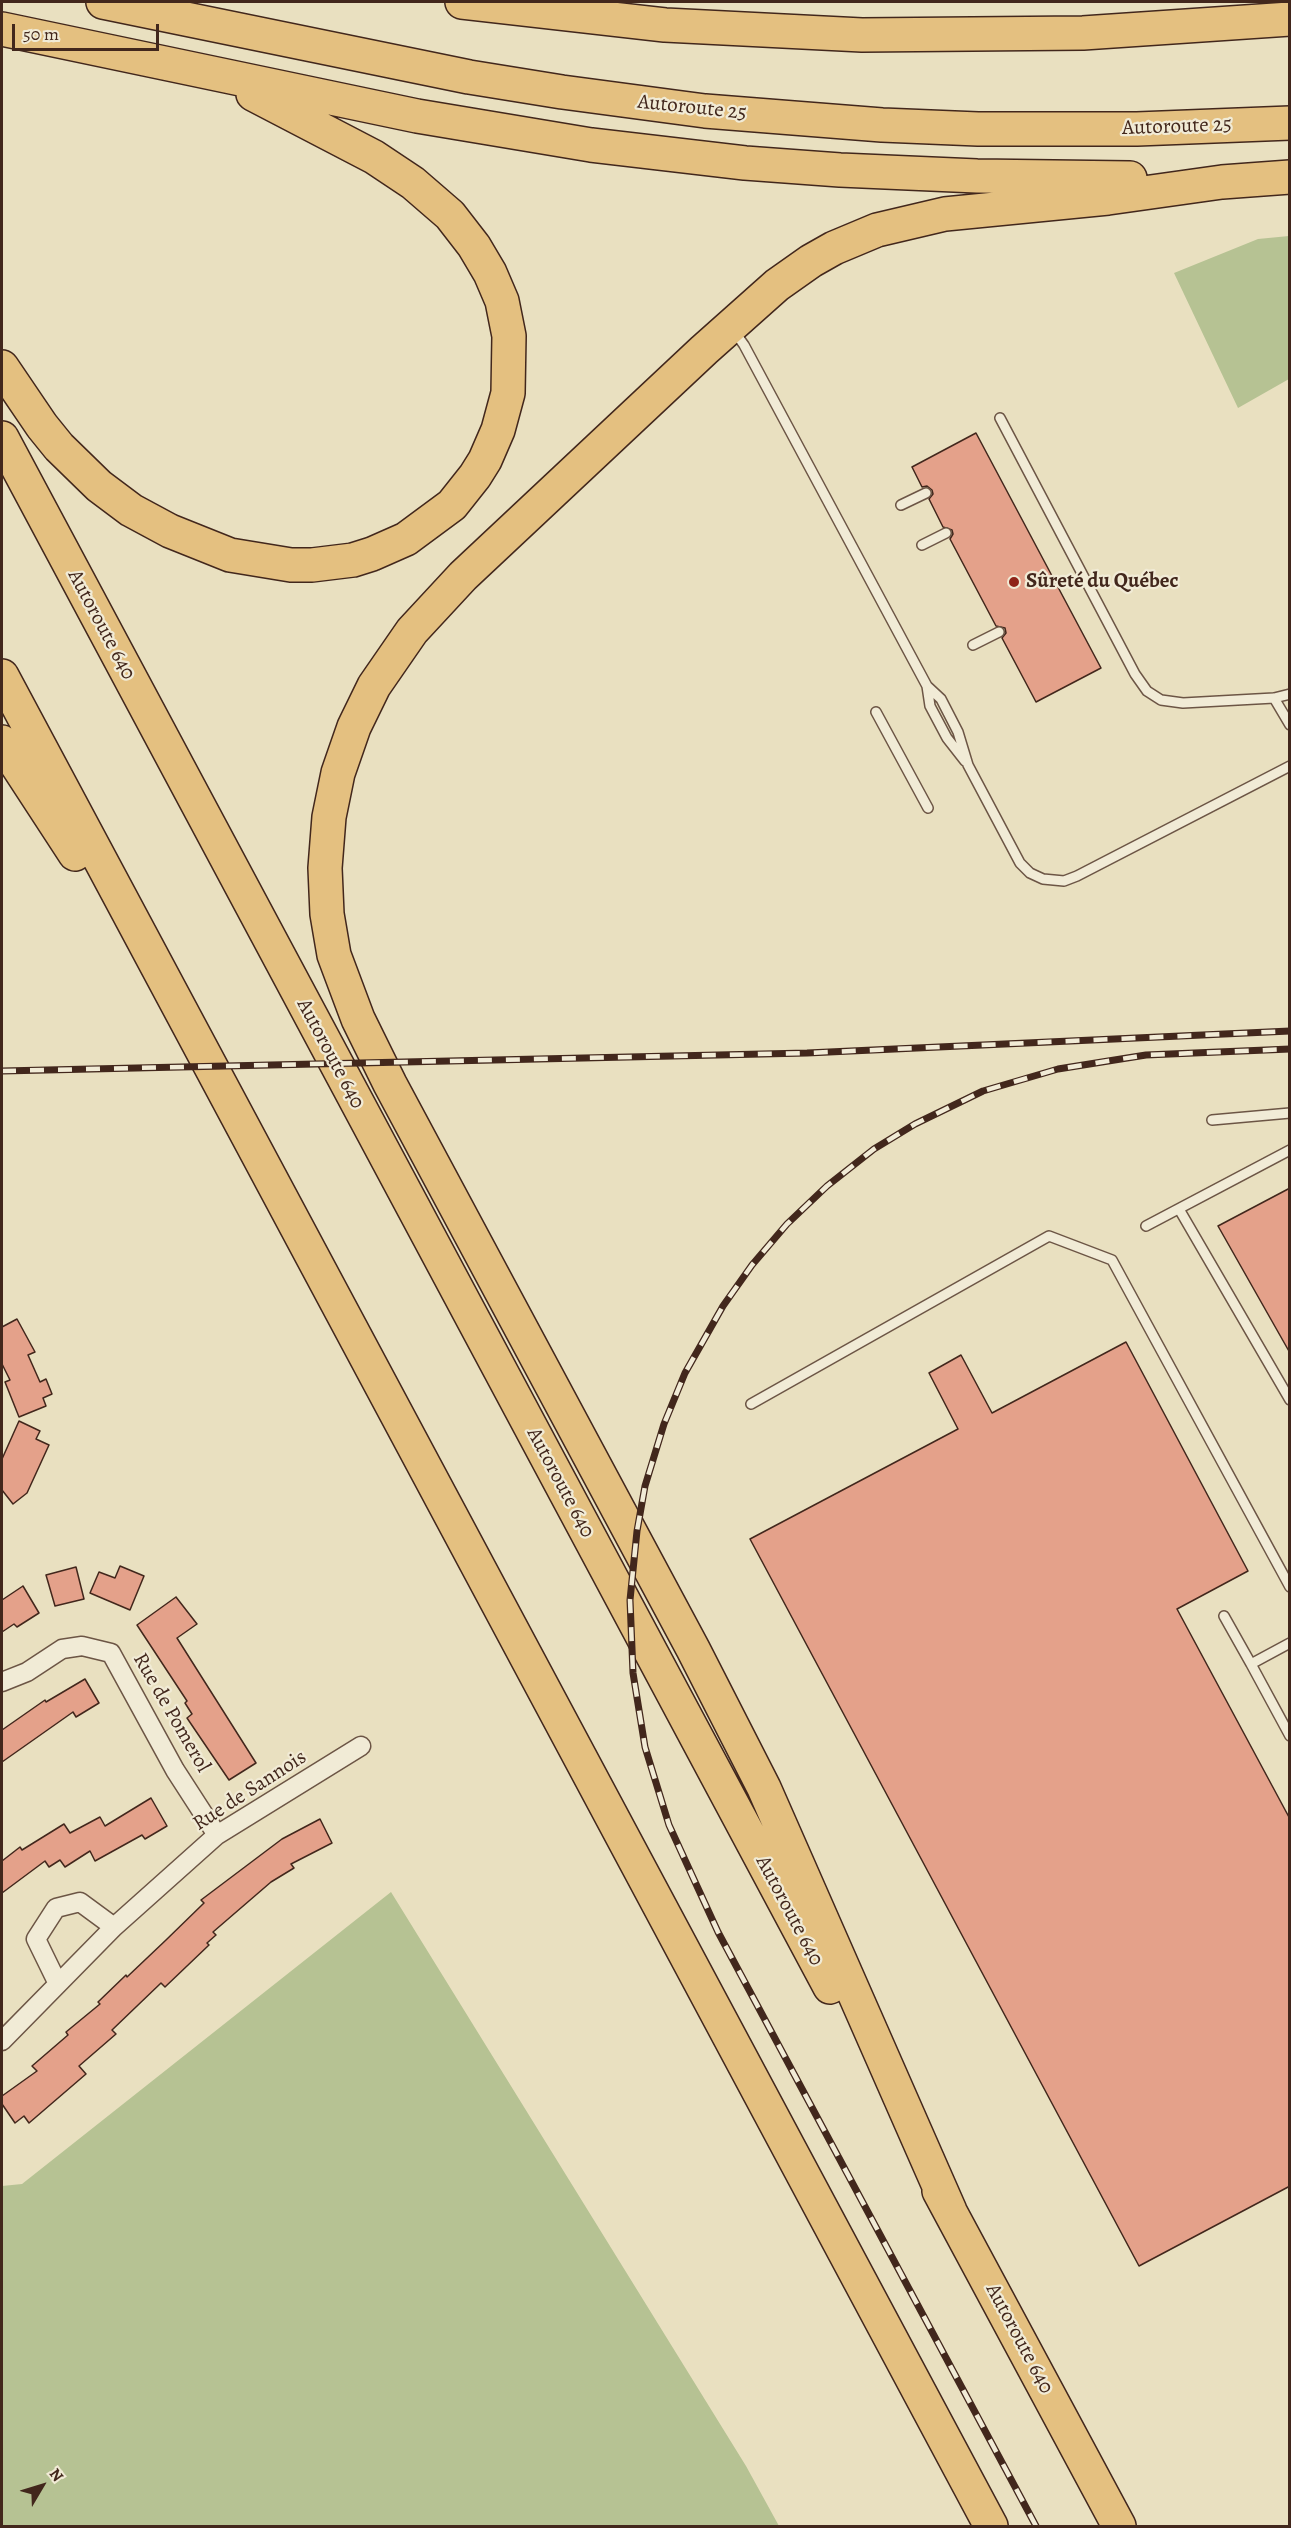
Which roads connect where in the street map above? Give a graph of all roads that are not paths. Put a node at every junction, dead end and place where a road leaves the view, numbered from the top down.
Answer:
1 (103, 2) edge
2 (462, 2) edge
3 (1290, 20) edge
4 (2, 29) edge
5 (217, 76) junction
6 (1290, 123) edge
7 (1290, 177) edge
8 (1222, 182) junction
9 (730, 327) junction
10 (2, 367) edge
11 (1000, 418) dead end
12 (2, 438) edge
13 (926, 493) dead end
14 (901, 505) dead end
15 (946, 532) dead end
16 (922, 545) dead end
17 (999, 632) dead end
18 (973, 645) dead end
19 (2, 676) edge
20 (1290, 694) edge
21 (1274, 698) junction
22 (876, 712) dead end
23 (1290, 725) edge
24 (2, 742) edge
25 (1290, 766) edge
26 (928, 808) dead end
27 (191, 1031) junction
28 (1290, 1113) edge
29 (1212, 1120) dead end
30 (1290, 1150) edge
31 (1179, 1209) junction
32 (1146, 1226) dead end
33 (1290, 1400) edge
34 (751, 1404) dead end
35 (1290, 1587) edge
36 (1224, 1616) dead end
37 (1290, 1643) edge
38 (1251, 1664) junction
39 (2, 1682) edge
40 (1290, 1736) edge
41 (361, 1746) dead end
42 (217, 1835) junction
43 (114, 1928) junction
44 (58, 1984) junction
45 (2, 2041) edge
46 (950, 2211) junction
47 (991, 2526) edge
48 (1119, 2526) edge

1 - 6 highway, Autoroute 25
2 - 3 highway
4 - 5 highway
5 - 8 highway
5 - 10 highway
7 - 8 highway
8 - 9 highway
9 - 25 lane
9 - 46 highway
11 - 21 lane
12 - 46 highway, Autoroute 640
13 - 14 lane
15 - 16 lane
17 - 18 lane
19 - 27 highway
20 - 21 lane
21 - 23 lane
22 - 26 lane
24 - 27 highway
27 - 47 highway
28 - 29 lane
30 - 31 lane
31 - 32 lane
31 - 33 lane
34 - 35 lane
36 - 38 lane
37 - 38 lane
38 - 40 lane
39 - 42 street, Rue de Pomerol
41 - 42 street, Rue de Sannois
42 - 43 street, Rue de Sannois
43 - 44 street, Rue de Sannois
43 - 44 street
44 - 45 street, Rue de Sannois
46 - 48 highway, Autoroute 640

